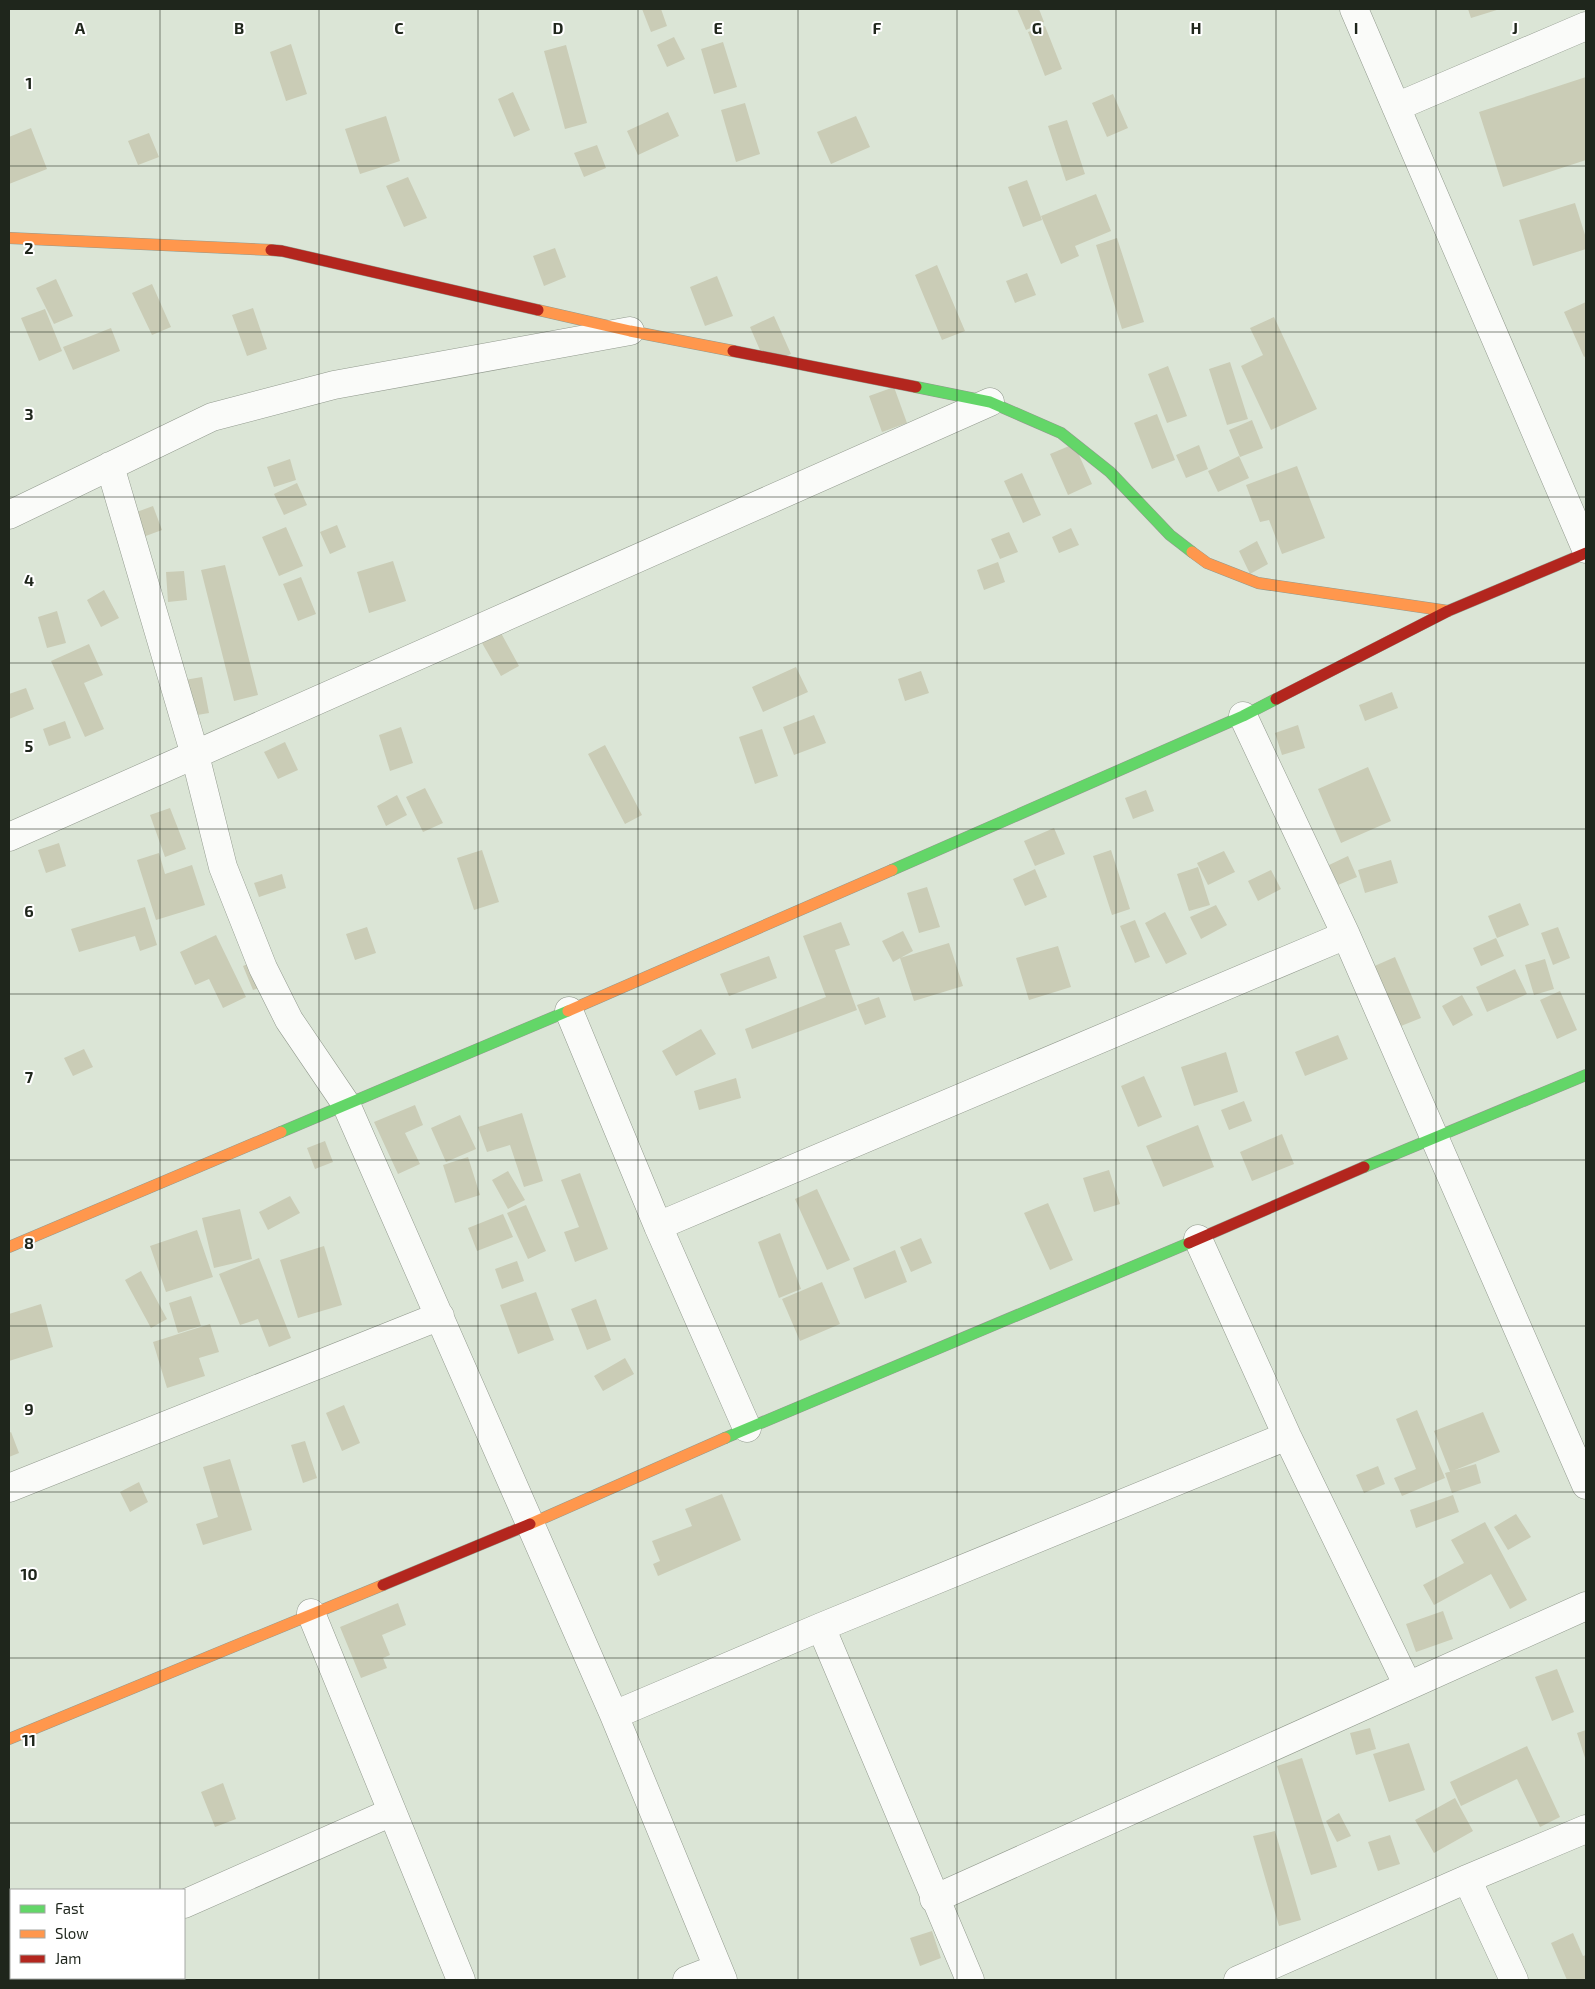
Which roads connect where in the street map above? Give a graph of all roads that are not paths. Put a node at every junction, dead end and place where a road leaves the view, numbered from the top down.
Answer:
1 (1354, 9) edge
2 (1586, 26) edge
3 (1396, 107) junction
4 (9, 238) edge
5 (630, 331) junction
6 (990, 402) junction
7 (110, 466) junction
8 (9, 515) edge
9 (1586, 548) edge
10 (1586, 553) edge
11 (1448, 611) junction
12 (1243, 716) junction
13 (195, 755) junction
14 (9, 837) edge
15 (1346, 935) junction
16 (569, 1011) junction
17 (1586, 1075) edge
18 (346, 1104) junction
19 (1433, 1137) junction
20 (658, 1226) junction
21 (1198, 1239) junction
22 (9, 1247) edge
23 (440, 1316) junction
24 (747, 1428) junction
25 (1287, 1436) junction
26 (1586, 1485) edge
27 (9, 1488) edge
28 (530, 1524) junction
29 (1586, 1606) edge
30 (311, 1613) junction
31 (821, 1627) junction
32 (1408, 1686) junction
33 (614, 1715) junction
34 (9, 1739) edge
35 (392, 1812) junction
36 (1586, 1829) edge
37 (1467, 1879) junction
38 (934, 1899) junction
39 (185, 1904) edge
40 (721, 1974) edge
41 (461, 1980) edge
42 (687, 1980) edge
43 (970, 1980) edge
44 (1238, 1980) edge
45 (1514, 1980) edge

1 - 3 street
2 - 3 street
3 - 9 street
4 - 5 street
5 - 6 street
5 - 7 street
6 - 11 street
6 - 13 street
7 - 8 street
7 - 13 street
10 - 11 street
11 - 12 street
12 - 15 street
12 - 16 street
13 - 14 street
13 - 18 street
15 - 19 street
15 - 20 street
16 - 18 street
16 - 20 street
17 - 19 street
18 - 22 street
18 - 23 street
19 - 21 street
19 - 26 street
20 - 24 street
21 - 24 street
21 - 25 street
23 - 27 street
23 - 28 street
24 - 28 street
25 - 31 street
25 - 32 street
28 - 30 street
28 - 33 street
29 - 32 street
30 - 34 street
30 - 35 street
31 - 33 street
31 - 38 street
32 - 38 street
33 - 40 street
35 - 39 street
35 - 41 street
36 - 37 street
37 - 44 street
37 - 45 street
38 - 43 street
40 - 42 street

